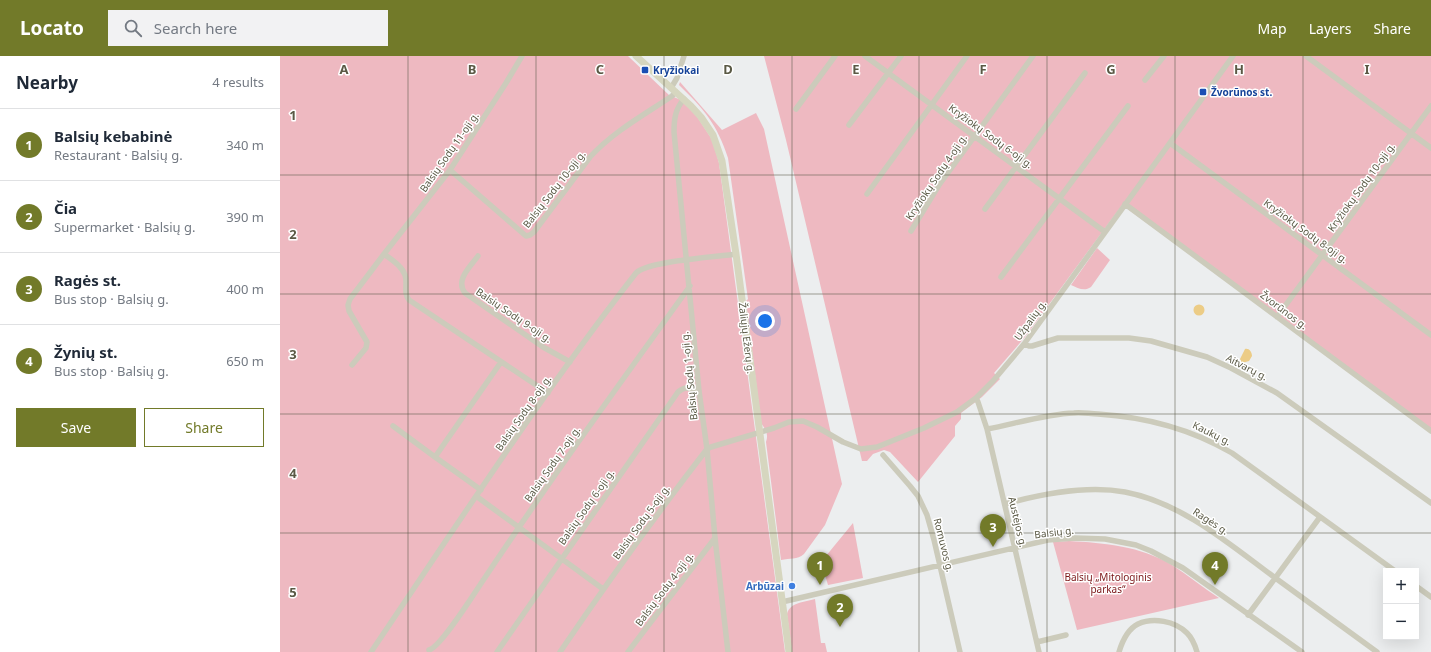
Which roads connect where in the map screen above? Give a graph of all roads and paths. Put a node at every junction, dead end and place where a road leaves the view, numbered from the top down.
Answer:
1 (522, 56) edge
2 (636, 56) edge
3 (684, 56) edge
4 (835, 56) edge
5 (865, 56) edge
6 (901, 56) edge
7 (967, 56) edge
8 (1033, 56) edge
9 (1164, 56) edge
10 (1233, 56) edge
11 (1306, 56) edge
12 (888, 73) junction
13 (1086, 73) dead end
14 (1146, 80) dead end
15 (674, 90) junction
16 (684, 99) junction
17 (932, 104) junction
18 (1128, 106) dead end
19 (1431, 106) edge
20 (796, 109) dead end
21 (849, 125) dead end
22 (1411, 133) junction
23 (974, 137) junction
24 (1170, 142) junction
25 (1431, 148) edge
26 (1017, 167) junction
27 (450, 170) junction
28 (867, 194) dead end
29 (1059, 198) junction
30 (1125, 204) junction
31 (985, 209) dead end
32 (911, 231) dead end
33 (1105, 232) junction
34 (384, 254) junction
35 (736, 254) junction
36 (1323, 255) junction
37 (478, 256) dead end
38 (687, 260) junction
39 (1001, 277) dead end
40 (690, 286) junction
41 (1277, 317) junction
42 (1431, 335) edge
43 (1024, 344) junction
44 (500, 362) junction
45 (570, 362) junction
46 (352, 365) dead end
47 (699, 391) junction
48 (548, 393) junction
49 (976, 398) junction
50 (393, 426) dead end
51 (987, 429) junction
52 (1431, 431) edge
53 (759, 432) junction
54 (707, 449) junction
55 (883, 455) dead end
56 (435, 457) junction
57 (481, 490) junction
58 (476, 496) junction
59 (1431, 503) edge
60 (1004, 504) junction
61 (1320, 517) junction
62 (518, 527) junction
63 (715, 538) junction
64 (1014, 547) junction
65 (562, 558) junction
66 (940, 565) junction
67 (1390, 568) edge
68 (1276, 579) junction
69 (1419, 588) edge
70 (603, 589) junction
71 (1431, 597) edge
72 (782, 602) junction
73 (1248, 615) junction
74 (1066, 634) dead end
75 (1037, 642) junction
76 (429, 650) dead end
77 (371, 652) edge
78 (497, 652) edge
79 (560, 652) edge
80 (628, 652) edge
81 (728, 652) edge
82 (789, 652) edge
83 (960, 652) edge
84 (1039, 652) edge
85 (1119, 652) edge
86 (1197, 652) edge
87 (1302, 652) edge
88 (1377, 652) edge

1 - 27 street, Balsių Sodų 11-oji g.
2 - 15 main road, Žaliųjų Ežerų g.
3 - 15 street
4 - 20 street
5 - 12 street, Kryžiokų Sodų 6-oji g.
6 - 12 street
7 - 17 street
8 - 23 street, Kryžiokų Sodų 4-oji g.
9 - 14 street
10 - 24 street, Užpalių g.
11 - 22 street
12 - 17 street, Kryžiokų Sodų 6-oji g.
12 - 21 street
13 - 26 street
15 - 16 main road, Žaliųjų Ežerų g.
15 - 27 street, Balsių Sodų 10-oji g.
16 - 35 main road, Žaliųjų Ežerų g.
16 - 38 street, Balsių Sodų 1-oji g.
17 - 23 street, Kryžiokų Sodų 6-oji g.
17 - 28 street
18 - 29 street
19 - 22 street, Kryžiokų Sodų 10-oji g.
22 - 25 street
22 - 36 street, Kryžiokų Sodų 10-oji g.
23 - 26 street, Kryžiokų Sodų 6-oji g.
23 - 32 street, Kryžiokų Sodų 4-oji g.
24 - 30 street, Užpalių g.
24 - 36 street, Kryžiokų Sodų 8-oji g.
26 - 29 street, Kryžiokų Sodų 6-oji g.
26 - 31 street
27 - 34 street, Balsių Sodų 11-oji g.
29 - 33 street, Kryžiokų Sodų 6-oji g.
29 - 39 street
30 - 33 street, Užpalių g.
30 - 41 street, Žvorūnos g.
33 - 43 street, Užpalių g.
34 - 44 street
34 - 46 street, Balsių Sodų 11-oji g.
35 - 38 street, Balsių Sodų 8-oji g.
35 - 53 main road, Žaliųjų Ežerų g.
36 - 41 street, Kryžiokų Sodų 10-oji g.
36 - 42 street, Kryžiokų Sodų 8-oji g.
37 - 45 street, Balsių Sodų 9-oji g.
38 - 40 street, Balsių Sodų 1-oji g.
38 - 45 street, Balsių Sodų 8-oji g.
40 - 47 street, Balsių Sodų 1-oji g.
40 - 62 street, Balsių Sodų 7-oji g.
41 - 52 street, Žvorūnos g.
43 - 49 street, Užpalių g.
43 - 59 street, Aitvarų g.
44 - 48 street
44 - 56 street
45 - 48 street, Balsių Sodų 8-oji g.
47 - 54 street, Balsių Sodų 1-oji g.
47 - 65 street, Balsių Sodų 6-oji g.
48 - 57 street, Balsių Sodų 8-oji g.
49 - 51 street, Austėjos g.
49 - 53 street, Užpalių g.
50 - 56 street
51 - 60 street, Austėjos g.
51 - 61 street, Kaukų g.
53 - 54 street
53 - 72 main road, Žaliųjų Ežerų g.
54 - 63 street, Balsių Sodų 1-oji g.
54 - 70 street, Balsių Sodų 5-oji g.
55 - 66 street, Romuvos g.
56 - 57 street
57 - 58 street, Balsių Sodų 8-oji g.
58 - 62 street
58 - 77 street, Balsių Sodų 8-oji g.
60 - 64 street, Austėjos g.
60 - 68 street, Ragės g.
61 - 67 street, Kaukų g.
61 - 68 street
62 - 65 street
62 - 76 street, Balsių Sodų 7-oji g.
63 - 80 street, Balsių Sodų 4-oji g.
63 - 81 street, Balsių Sodų 1-oji g.
64 - 66 street, Balsių g.
64 - 73 street, Balsių g.
64 - 75 street, Austėjos g.
65 - 70 street
65 - 78 street, Balsių Sodų 6-oji g.
66 - 72 street, Balsių g.
66 - 83 street, Romuvos g.
68 - 73 street
68 - 88 street, Ragės g.
69 - 71 street
70 - 79 street, Balsių Sodų 5-oji g.
72 - 82 main road, Žaliųjų Ežerų g.
73 - 87 street, Balsių g.
74 - 75 street
75 - 84 street, Austėjos g.
85 - 86 street

